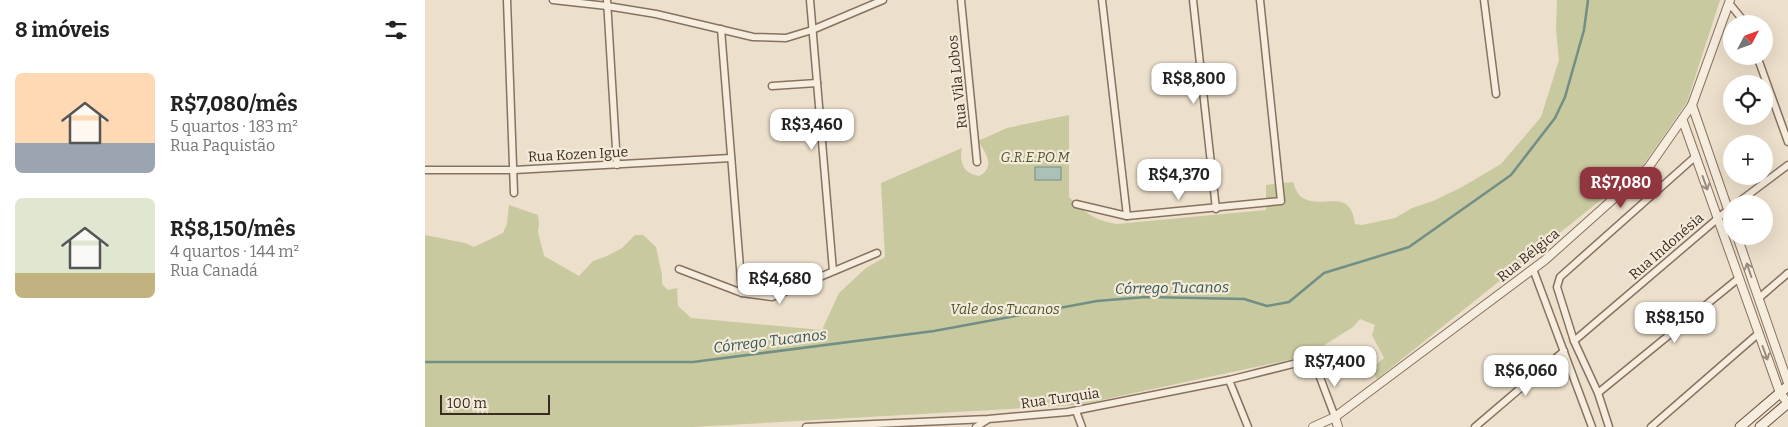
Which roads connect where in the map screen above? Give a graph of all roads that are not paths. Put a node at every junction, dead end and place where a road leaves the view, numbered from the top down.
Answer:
1 (507, 0) edge
2 (553, 0) edge
3 (810, 0) edge
4 (883, 0) edge
5 (961, 0) edge
6 (1102, 0) edge
7 (1193, 0) edge
8 (1260, 0) edge
9 (1484, 0) edge
10 (1729, 2) edge
11 (607, 3) edge
12 (1738, 15) edge
13 (721, 29) junction
14 (812, 30) junction
15 (1760, 65) edge
16 (817, 83) junction
17 (772, 86) dead end
18 (1496, 94) dead end
19 (1692, 105) junction
20 (1683, 121) junction
21 (1788, 142) edge
22 (1696, 156) junction
23 (731, 158) junction
24 (977, 162) dead end
25 (617, 165) junction
26 (1788, 165) edge
27 (425, 170) edge
28 (514, 170) junction
29 (515, 193) dead end
30 (1725, 195) edge
31 (1748, 195) edge
32 (1077, 204) dead end
33 (1215, 209) junction
34 (1723, 214) edge
35 (1127, 216) junction
36 (1717, 218) junction
37 (1740, 245) edge
38 (877, 253) dead end
39 (679, 269) dead end
40 (1533, 269) junction
41 (833, 271) junction
42 (1788, 273) edge
43 (1739, 278) junction
44 (742, 293) junction
45 (1759, 298) junction
46 (1759, 334) junction
47 (1574, 342) junction
48 (1564, 351) junction
49 (1229, 380) junction
50 (1788, 384) edge
51 (1598, 393) junction
52 (1780, 393) junction
53 (1788, 403) edge
54 (1076, 411) junction
55 (1335, 417) junction
56 (988, 419) junction
57 (849, 426) edge
58 (806, 427) edge
59 (976, 427) edge
60 (1082, 427) edge
61 (1248, 427) edge
62 (1313, 427) edge
63 (1338, 427) edge
64 (1475, 427) edge
65 (1592, 427) edge
66 (1609, 427) edge
67 (1651, 427) edge
68 (1740, 427) edge
69 (1760, 427) edge

1 - 28 street
2 - 11 street
3 - 14 street
4 - 14 street
5 - 24 street, Rua Vila Lobos
6 - 35 street
7 - 33 street
8 - 33 street
9 - 18 street
10 - 12 street
10 - 19 street, Rua Bélgica
11 - 13 street
11 - 25 street
13 - 14 street
13 - 23 street
14 - 16 street
15 - 21 street
16 - 17 street
16 - 41 street
19 - 20 street, Rua Bélgica
19 - 30 street
20 - 22 street
20 - 40 street, Rua Bélgica
22 -> 36 street
22 - 47 street
23 - 25 street, Rua Kozen Igue
23 - 44 street
25 - 28 street, Rua Kozen Igue
26 - 31 street
27 - 28 street, Rua Kozen Igue
28 - 29 street
32 - 35 street
33 - 35 street
34 - 36 street, Rua Indonésia
36 - 43 street
36 - 47 street, Rua Indonésia
45 -> 37 street
38 - 41 street
39 - 44 street
40 - 48 street
40 - 55 street, Rua Bélgica
41 - 44 street
42 - 45 street
43 - 46 street
43 - 51 street
45 - 50 street
46 -> 52 street
46 - 67 street
47 - 51 street
48 - 64 street
48 - 65 street
49 - 54 street, Rua Turquia
49 - 55 street, Rua Turquia
49 - 61 street
50 - 52 main road
51 - 66 street
52 - 53 street
52 - 68 main road
53 - 69 main road
54 - 56 street, Rua Turquia
54 - 60 street
55 - 62 street, Rua Bélgica
55 - 63 street
56 - 57 street, Rua Turquia
56 - 59 street
57 - 58 street, Rua Turquia

